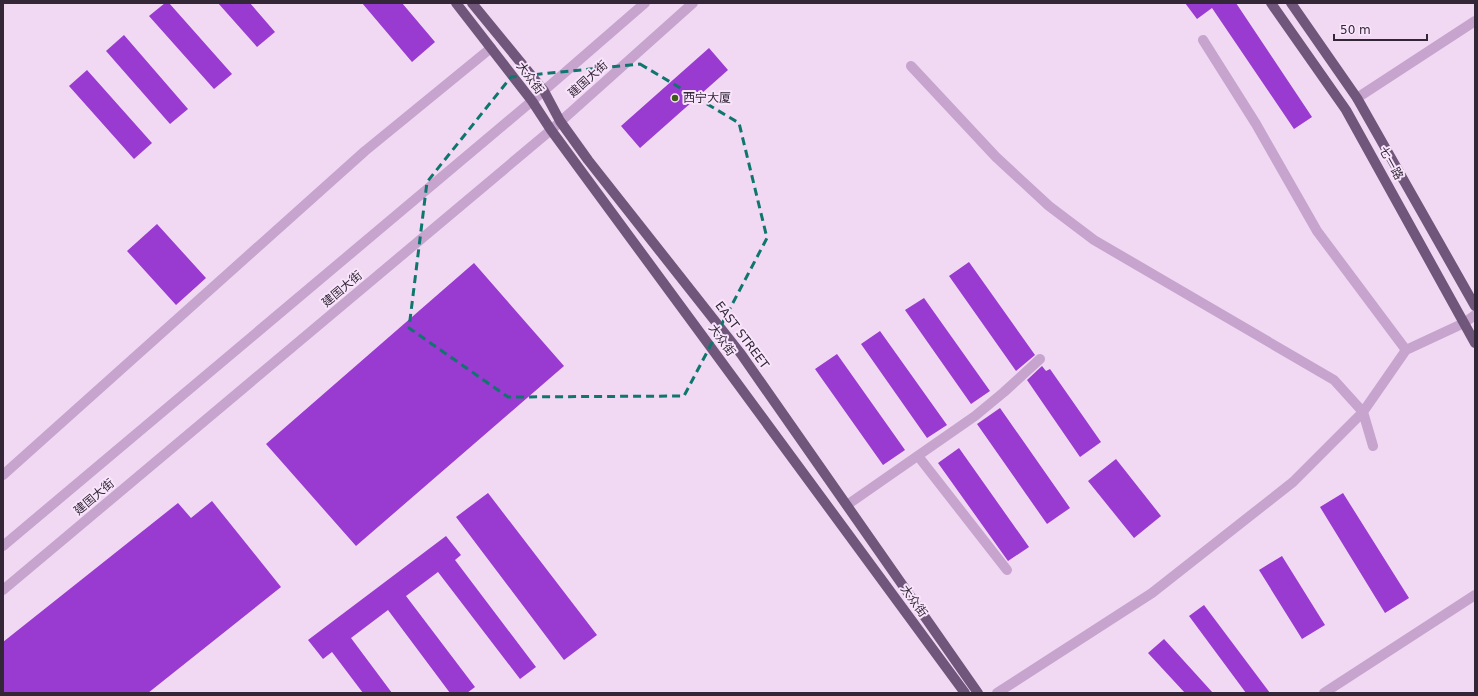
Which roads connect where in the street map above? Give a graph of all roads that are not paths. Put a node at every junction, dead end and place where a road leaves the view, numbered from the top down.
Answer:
1 (456, 3) edge
2 (472, 3) edge
3 (645, 3) edge
4 (693, 3) edge
5 (1271, 3) edge
6 (1291, 3) edge
7 (1475, 21) edge
8 (1203, 40) dead end
9 (491, 48) junction
10 (911, 66) dead end
11 (544, 91) junction
12 (1357, 98) junction
13 (532, 101) junction
14 (560, 121) junction
15 (551, 130) junction
16 (1475, 306) edge
17 (1475, 315) edge
18 (1464, 323) junction
19 (1475, 343) edge
20 (1406, 350) junction
21 (1040, 359) dead end
22 (1363, 412) junction
23 (1373, 446) dead end
24 (918, 456) junction
25 (3, 474) edge
26 (847, 504) junction
27 (3, 546) edge
28 (1007, 570) dead end
29 (3, 590) edge
30 (1475, 595) edge
31 (966, 693) edge
32 (978, 693) edge
33 (996, 693) edge
34 (1324, 693) edge

1 - 9 main road, 大众街
2 - 11 main road, EAST STREET
3 - 11 street, 建国大街
4 - 14 street, 建国大街
5 - 18 main road, 七一路
6 - 12 main road, 七一路
7 - 12 street
8 - 20 street
9 - 13 main road, 大众街
9 - 25 street
10 - 22 street
11 - 13 street, 建国大街
11 - 14 main road, EAST STREET
12 - 16 main road, 七一路
13 - 15 main road, 大众街
13 - 27 street, 建国大街
14 - 15 street, 建国大街
14 - 26 main road, EAST STREET
15 - 29 street, 建国大街
15 - 31 main road, 大众街
17 - 18 street
18 - 19 main road, 七一路
18 - 20 street
20 - 22 street
21 - 24 street
22 - 23 street
22 - 33 street
24 - 26 street
24 - 28 street
26 - 32 main road, EAST STREET
30 - 34 street

